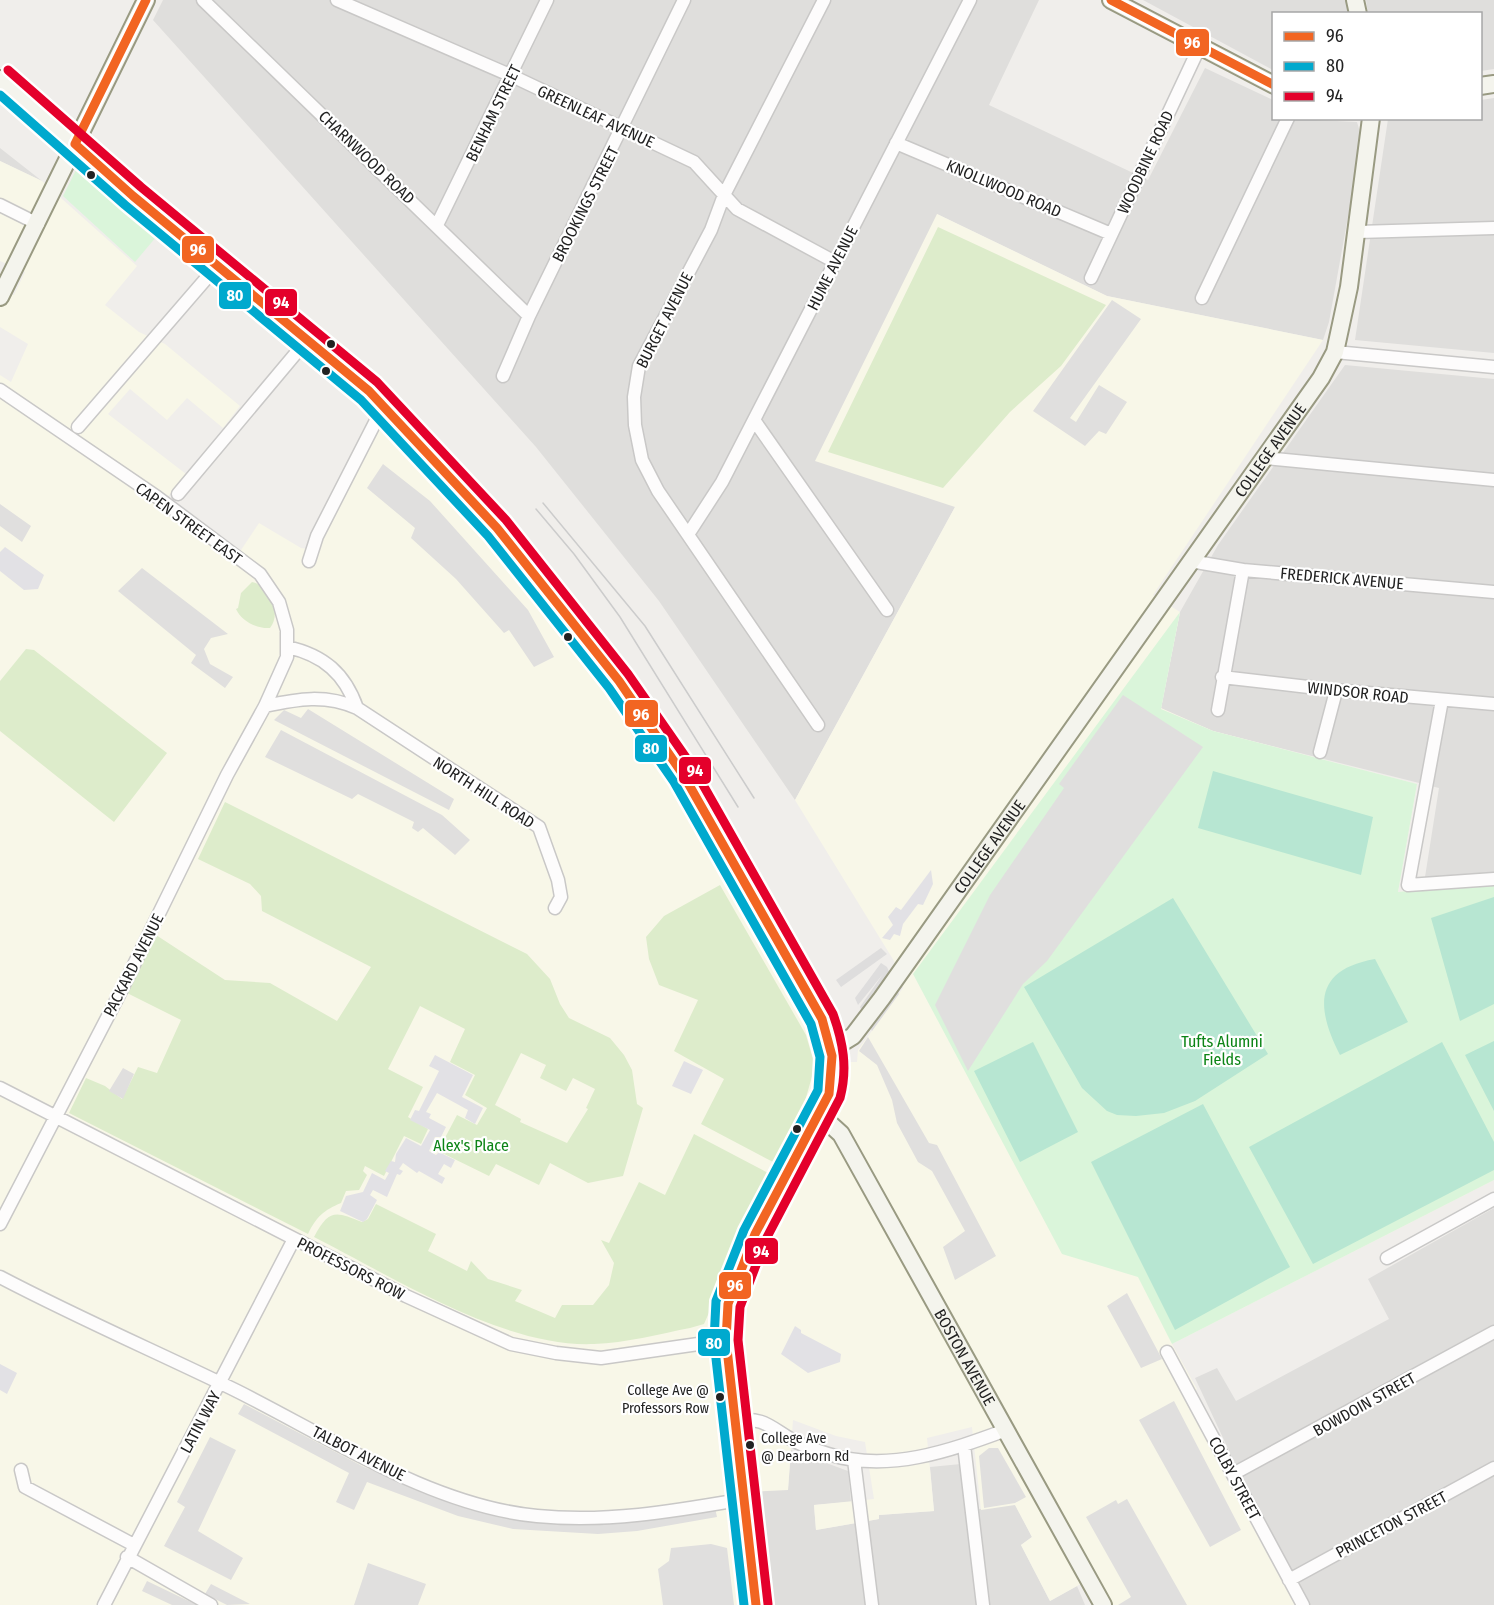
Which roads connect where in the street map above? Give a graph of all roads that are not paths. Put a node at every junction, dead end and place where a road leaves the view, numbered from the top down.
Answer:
1 (203, 0) edge
2 (337, 0) edge
3 (547, 0) edge
4 (684, 0) edge
5 (970, 0) edge
6 (1111, 0) edge
7 (820, 1) edge
8 (144, 3) edge
9 (1200, 46) junction
10 (512, 76) junction
11 (0, 78) edge
12 (1272, 84) edge
13 (1287, 120) edge
14 (1371, 120) edge
15 (622, 130) junction
16 (896, 143) junction
17 (75, 144) junction
18 (724, 195) junction
19 (0, 205) edge
20 (38, 224) junction
21 (437, 225) junction
22 (1494, 228) edge
23 (1358, 232) junction
24 (1111, 234) junction
25 (835, 262) junction
26 (217, 266) junction
27 (1091, 278) dead end
28 (0, 297) edge
29 (1202, 298) dead end
30 (529, 316) junction
31 (308, 340) junction
32 (1335, 352) junction
33 (1494, 367) edge
34 (503, 376) dead end
35 (0, 390) edge
36 (384, 405) junction
37 (754, 420) junction
38 (78, 427) dead end
39 (1264, 458) junction
40 (1494, 480) edge
41 (178, 494) dead end
42 (689, 533) junction
43 (309, 561) dead end
44 (1190, 561) junction
45 (1243, 570) junction
46 (1494, 592) edge
47 (887, 610) dead end
48 (287, 647) junction
49 (1222, 677) junction
50 (1336, 691) junction
51 (1442, 700) junction
52 (1494, 704) edge
53 (265, 706) junction
54 (357, 708) junction
55 (1218, 710) dead end
56 (818, 725) dead end
57 (1320, 752) dead end
58 (1494, 879) edge
59 (555, 908) dead end
60 (832, 1049) junction
61 (0, 1088) edge
62 (819, 1114) junction
63 (57, 1117) junction
64 (1494, 1200) edge
65 (0, 1224) edge
66 (294, 1239) junction
67 (1387, 1258) dead end
68 (0, 1277) edge
69 (1494, 1332) edge
70 (726, 1340) junction
71 (1167, 1352) dead end
72 (220, 1384) junction
73 (735, 1421) junction
74 (1006, 1430) junction
75 (964, 1445) junction
76 (854, 1460) junction
77 (1494, 1468) edge
78 (21, 1470) dead end
79 (1233, 1474) junction
80 (745, 1499) junction
81 (134, 1545) junction
82 (127, 1557) junction
83 (1289, 1580) junction
84 (1100, 1602) edge
85 (104, 1605) edge
86 (212, 1605) edge
87 (756, 1605) edge
88 (872, 1605) edge
89 (983, 1605) edge
90 (1303, 1605) edge

1 - 21 street, CHARNWOOD ROAD
2 - 10 street, GREENLEAF AVENUE
3 - 10 street, BENHAM STREET
4 - 15 street, BROOKINGS STREET
5 - 16 street, HUME AVENUE
6 - 9 street
7 - 18 street, BURGET AVENUE
8 - 17 street
9 - 12 street
9 - 24 street, WOODBINE ROAD
10 - 15 street, GREENLEAF AVENUE
10 - 21 street, BENHAM STREET
11 - 17 street
13 - 29 street
14 - 23 street, COLLEGE AVENUE
15 - 18 street, GREENLEAF AVENUE
15 - 30 street, BROOKINGS STREET
16 - 24 street, KNOLLWOOD ROAD
16 - 25 street, HUME AVENUE
17 - 20 street
17 - 26 street
18 - 25 street, GREENLEAF AVENUE
18 - 42 street, BURGET AVENUE
19 - 20 street
20 - 28 street
21 - 30 street, CHARNWOOD ROAD
22 - 23 street
23 - 32 street, COLLEGE AVENUE
24 - 27 street, WOODBINE ROAD
25 - 37 street, HUME AVENUE
26 - 31 street
26 - 38 street
30 - 34 street, BROOKINGS STREET
31 - 36 street
31 - 41 street
32 - 33 street
32 - 39 street, COLLEGE AVENUE
35 - 48 street, CAPEN STREET EAST
36 - 43 street
36 - 60 street
37 - 42 street, HUME AVENUE
37 - 47 street
39 - 40 street
39 - 44 street, COLLEGE AVENUE
42 - 56 street, BURGET AVENUE
44 - 45 street, FREDERICK AVENUE
44 - 60 street, COLLEGE AVENUE
45 - 46 street, FREDERICK AVENUE
45 - 49 street
48 - 53 street, CAPEN STREET EAST
48 - 54 street
49 - 50 street, WINDSOR ROAD
49 - 55 street
50 - 51 street, WINDSOR ROAD
50 - 57 street
51 - 52 street, WINDSOR ROAD
51 - 58 street
53 - 54 street, NORTH HILL ROAD
53 - 63 street, PACKARD AVENUE
54 - 59 street, NORTH HILL ROAD
60 - 62 street
61 - 63 street, PROFESSORS ROW
62 - 70 street
62 - 74 street, BOSTON AVENUE
63 - 65 street, PACKARD AVENUE
63 - 66 street, PROFESSORS ROW
64 - 67 street
66 - 70 street, PROFESSORS ROW
66 - 72 street, LATIN WAY
68 - 72 street, TALBOT AVENUE
69 - 79 street, BOWDOIN STREET
70 - 73 street
71 - 79 street, COLBY STREET
72 - 80 street, TALBOT AVENUE
72 - 81 street, LATIN WAY
73 - 76 street
73 - 80 street
74 - 75 street
74 - 84 street, BOSTON AVENUE
75 - 76 street
75 - 89 street
76 - 88 street
77 - 83 street, PRINCETON STREET
78 - 81 street
79 - 83 street, COLBY STREET
80 - 87 street
81 - 82 street, LATIN WAY
82 - 85 street, LATIN WAY
82 - 86 street
83 - 90 street, COLBY STREET

